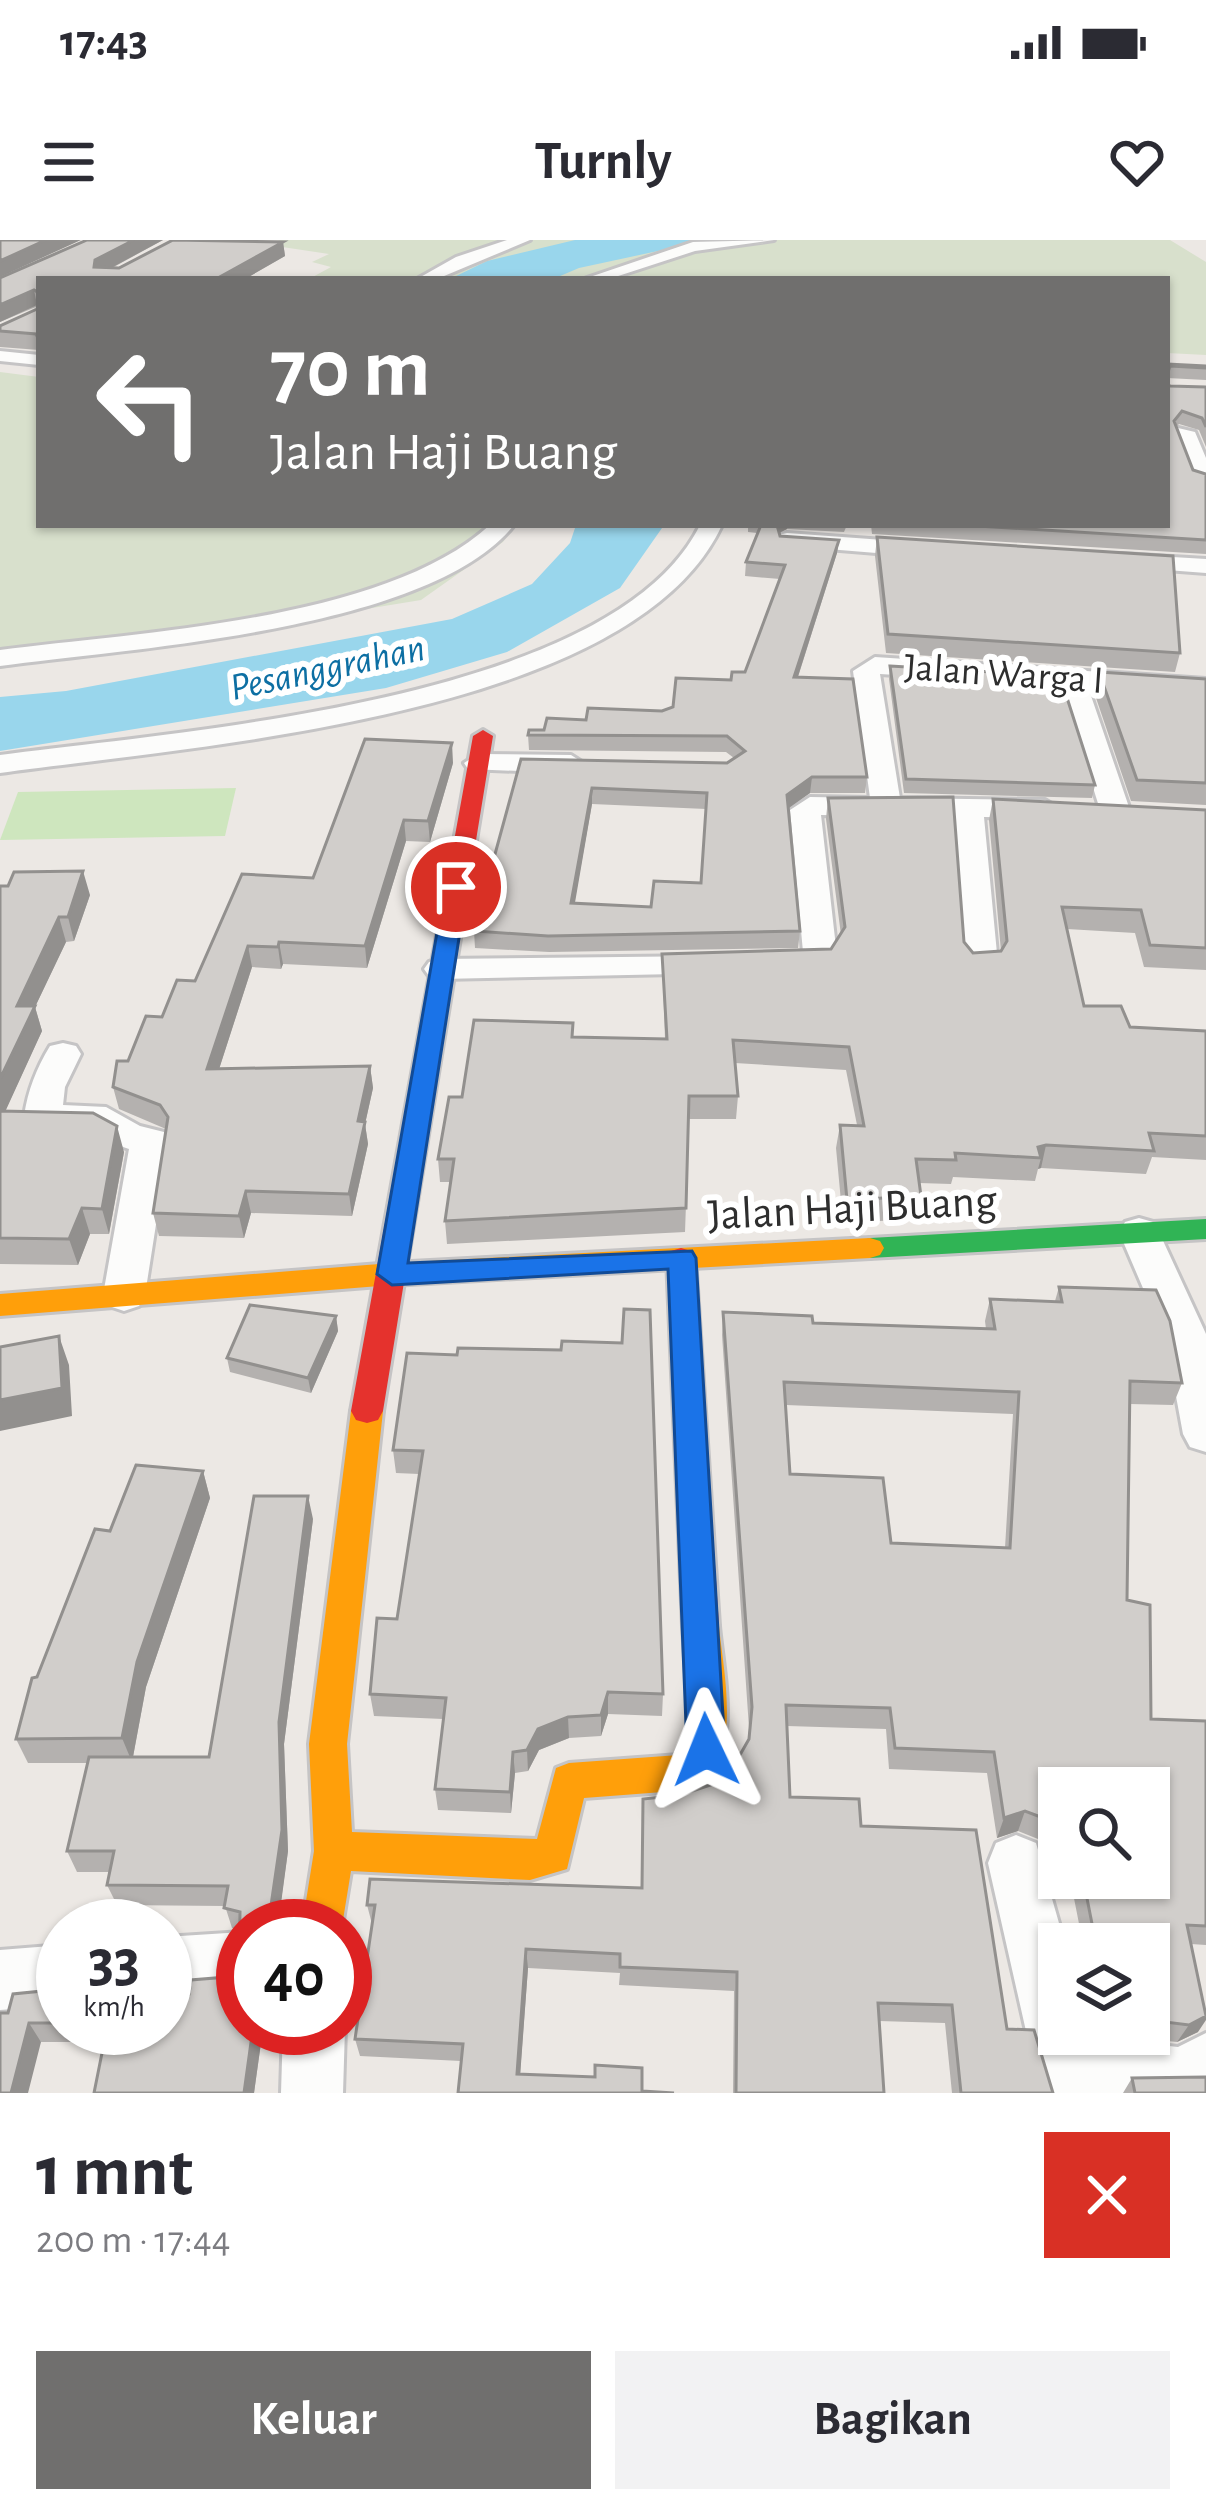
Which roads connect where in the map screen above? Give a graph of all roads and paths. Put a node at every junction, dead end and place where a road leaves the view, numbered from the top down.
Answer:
1 (522, 240) edge
2 (766, 240) edge
3 (431, 276) edge
4 (601, 276) edge
5 (0, 356) edge
6 (36, 360) edge
7 (1186, 432) edge
8 (1199, 480) edge
9 (501, 528) edge
10 (710, 528) edge
11 (787, 540) edge
12 (947, 551) edge
13 (1088, 560) edge
14 (1206, 566) edge
15 (0, 658) edge
16 (1071, 676) junction
17 (1206, 687) edge
18 (481, 750) joint
19 (0, 764) edge
20 (591, 764) edge
21 (886, 804) junction
22 (968, 805) junction
23 (981, 964) edge
24 (441, 969) junction
25 (63, 1054) dead end
26 (1206, 1229) edge
27 (1138, 1232) junction
28 (682, 1258) junction
29 (392, 1274) junction
30 (124, 1295) junction
31 (0, 1305) edge
32 (1206, 1434) edge
33 (334, 1851) junction
34 (1016, 1863) dead end
35 (326, 1899) edge
36 (36, 1977) edge
37 (0, 1979) edge
38 (313, 2055) edge
39 (1206, 2064) edge
40 (1067, 2079) edge
41 (312, 2093) edge

1 - 3 street
2 - 4 street
5 - 6 street
7 - 8 street
9 - 15 street
10 - 19 street
11 - 12 street
13 - 14 street
16 - 17 street, Jalan Warga I
16 - 21 street, Jalan Warga I
16 - 22 street
18 - 20 street
18 - 24 street
21 - 22 street
21 - 24 street
22 - 23 street
24 - 29 street
25 - 30 street
26 - 27 street, Jalan Haji Buang
27 - 28 street, Jalan Haji Buang
27 - 32 street
28 - 29 street, Jalan Haji Buang
28 - 33 street
29 - 30 street, Jalan Haji Buang
29 - 33 street
30 - 31 street, Jalan Haji Buang
33 - 35 street
34 - 40 street
36 - 37 street
38 - 41 street
39 - 40 street

